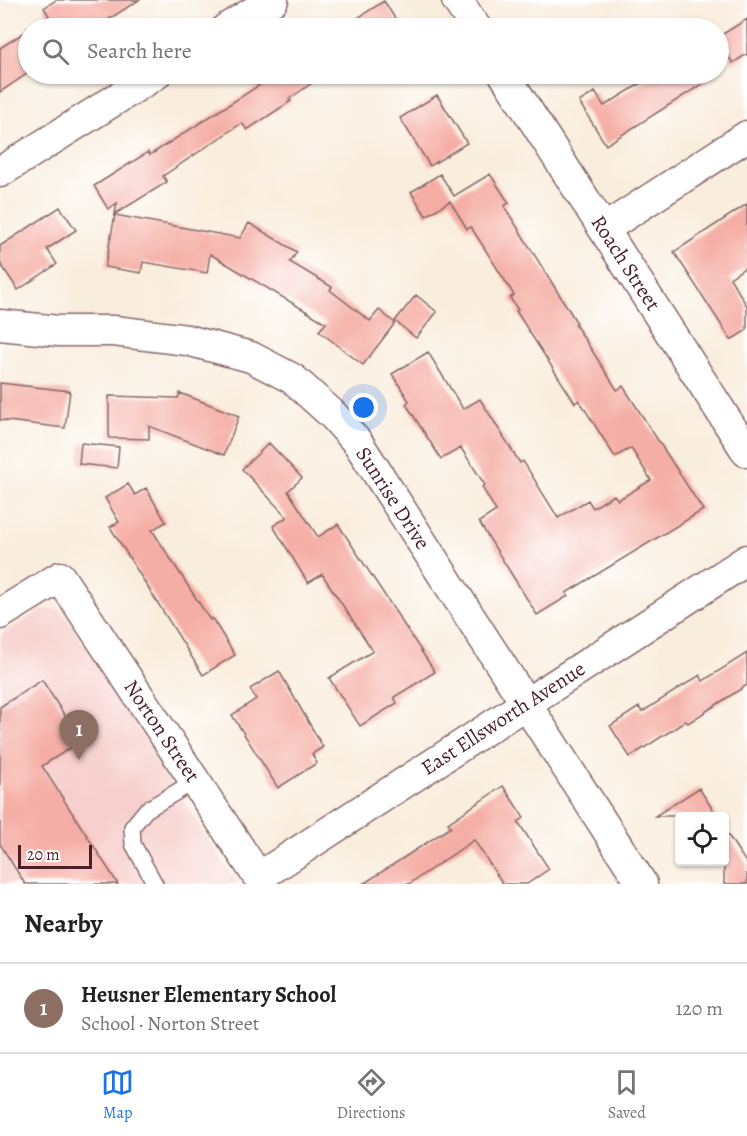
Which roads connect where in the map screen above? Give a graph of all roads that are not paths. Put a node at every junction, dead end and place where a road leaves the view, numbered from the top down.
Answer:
1 (273, 0) edge
2 (457, 0) edge
3 (243, 18) edge
4 (469, 18) edge
5 (140, 84) edge
6 (510, 84) edge
7 (747, 136) edge
8 (0, 172) edge
9 (604, 229) junction
10 (0, 325) edge
11 (747, 452) edge
12 (747, 560) edge
13 (0, 614) edge
14 (526, 703) junction
15 (195, 781) junction
16 (261, 880) edge
17 (155, 884) edge
18 (642, 884) edge

1 - 3 street
2 - 4 street
5 - 8 street
6 - 9 street, Roach Street
7 - 9 street
9 - 11 street, Roach Street
10 - 14 street, Sunrise Drive
12 - 14 street, East Ellsworth Avenue
13 - 15 street, Norton Street
14 - 16 street, East Ellsworth Avenue
14 - 18 street, Sunrise Drive
15 - 16 street, Norton Street
15 - 17 lane

